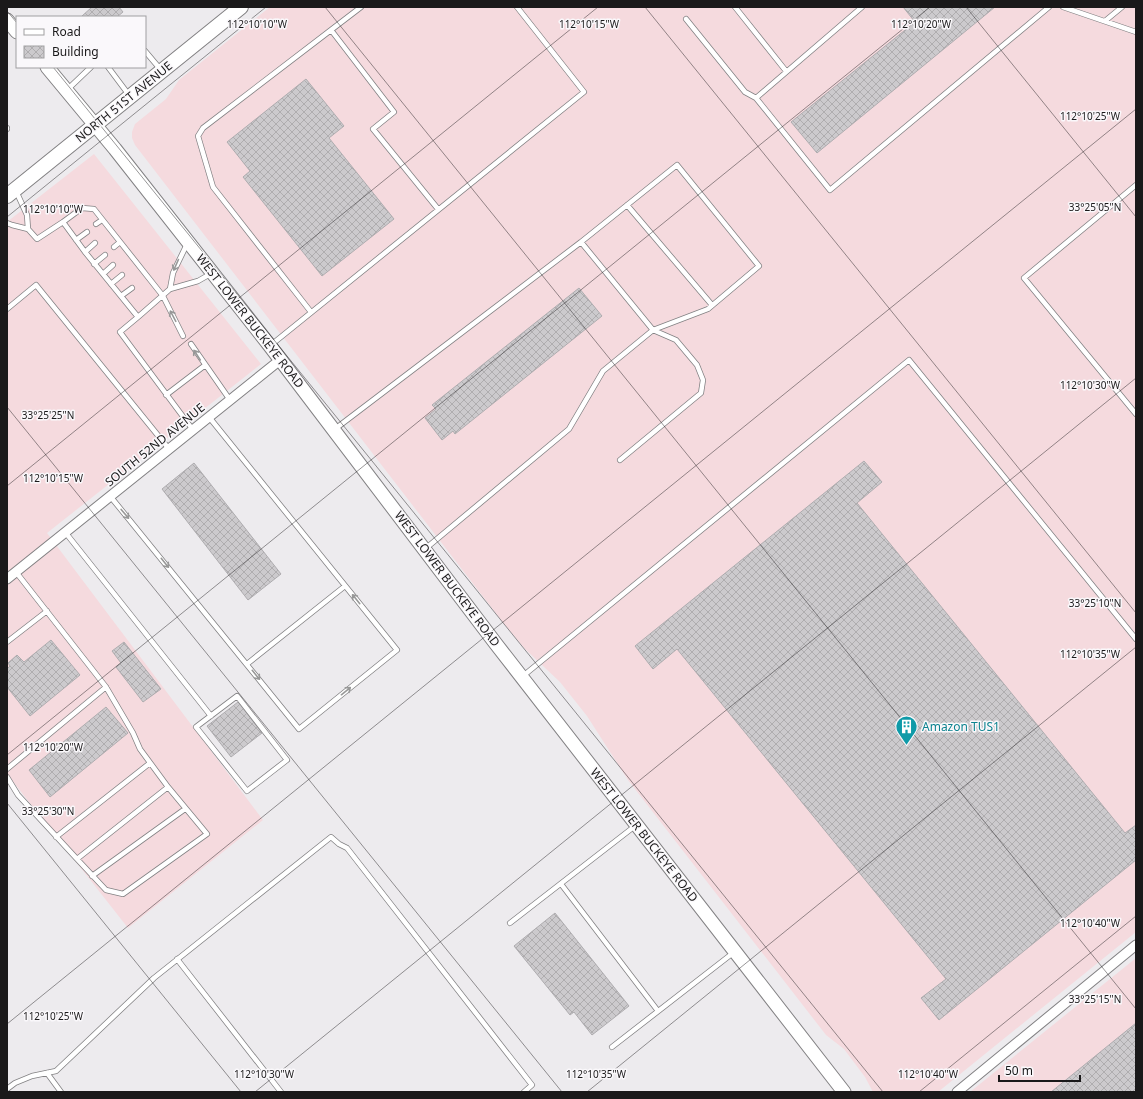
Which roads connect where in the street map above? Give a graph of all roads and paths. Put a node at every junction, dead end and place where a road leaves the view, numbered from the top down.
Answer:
1 (241, 7) edge
2 (361, 7) edge
3 (517, 7) edge
4 (735, 7) edge
5 (862, 7) edge
6 (1049, 7) edge
7 (1063, 7) edge
8 (1122, 7) edge
9 (686, 19) dead end
10 (7, 20) edge
11 (1105, 21) junction
12 (331, 30) junction
13 (16, 31) edge
14 (1136, 32) edge
15 (146, 52) edge
16 (48, 68) edge
17 (90, 68) edge
18 (109, 68) edge
19 (786, 71) junction
20 (162, 72) junction
21 (67, 90) junction
22 (130, 97) junction
23 (756, 98) junction
24 (96, 125) junction
25 (1136, 185) edge
26 (11, 193) edge
27 (627, 205) junction
28 (438, 209) junction
29 (102, 220) junction
30 (63, 222) junction
31 (7, 223) edge
32 (96, 224) dead end
33 (28, 229) junction
34 (111, 230) junction
35 (87, 232) dead end
36 (105, 235) dead end
37 (76, 240) junction
38 (120, 242) junction
39 (188, 242) junction
40 (581, 242) junction
41 (95, 243) dead end
42 (114, 247) dead end
43 (85, 252) junction
44 (128, 252) junction
45 (105, 254) dead end
46 (124, 257) dead end
47 (137, 263) junction
48 (94, 264) junction
49 (113, 265) dead end
50 (132, 267) dead end
51 (213, 273) junction
52 (102, 274) junction
53 (122, 275) dead end
54 (147, 275) junction
55 (142, 280) dead end
56 (111, 284) junction
57 (132, 288) dead end
58 (170, 289) junction
59 (121, 296) junction
60 (163, 296) junction
61 (712, 305) junction
62 (7, 309) edge
63 (312, 312) junction
64 (138, 317) junction
65 (653, 330) junction
66 (183, 336) dead end
67 (190, 344) dead end
68 (270, 346) junction
69 (280, 360) junction
70 (204, 366) junction
71 (166, 395) junction
72 (230, 400) junction
73 (1136, 414) edge
74 (209, 417) junction
75 (193, 430) junction
76 (334, 430) junction
77 (169, 449) junction
78 (620, 460) dead end
79 (110, 496) junction
80 (65, 532) junction
81 (424, 549) junction
82 (16, 572) junction
83 (7, 579) edge
84 (345, 586) junction
85 (47, 611) junction
86 (1136, 639) edge
87 (7, 642) edge
88 (247, 664) junction
89 (522, 677) junction
90 (106, 687) junction
91 (211, 716) junction
92 (150, 763) junction
93 (7, 769) edge
94 (7, 777) edge
95 (168, 787) junction
96 (185, 808) junction
97 (636, 825) junction
98 (56, 837) junction
99 (77, 859) junction
100 (92, 876) junction
101 (561, 884) junction
102 (510, 923) dead end
103 (1136, 945) edge
104 (735, 952) junction
105 (177, 959) junction
106 (658, 1011) junction
107 (612, 1047) dead end
108 (47, 1073) junction
109 (7, 1089) edge
110 (61, 1092) edge
111 (281, 1092) edge
112 (524, 1092) edge
113 (844, 1092) edge
114 (957, 1092) edge

1 - 20 main road, NORTH 51ST AVENUE
2 - 12 lane
3 - 28 lane
4 - 19 lane
5 - 19 lane
6 - 23 lane
7 - 11 lane
8 - 11 lane
9 - 23 lane
10 - 13 main road
11 - 14 lane
12 - 28 lane
12 - 63 lane
15 - 20 lane
16 - 21 main road, WEST LOWER BUCKEYE ROAD
17 - 21 lane
18 - 22 lane
19 - 23 lane
20 - 22 main road, NORTH 51ST AVENUE
21 - 24 main road, WEST LOWER BUCKEYE ROAD
22 - 24 main road, NORTH 51ST AVENUE
24 - 26 main road, NORTH 51ST AVENUE
24 - 39 main road, WEST LOWER BUCKEYE ROAD
25 - 73 lane
26 - 33 lane
27 - 40 lane
27 - 61 lane
27 - 61 lane
28 - 63 lane
29 - 30 lane
29 - 32 lane
29 - 34 lane
30 - 33 lane
30 - 37 lane
31 - 33 lane
34 - 36 lane
34 - 38 lane
35 - 37 lane
37 - 43 lane
38 - 42 lane
38 - 44 lane
39 - 51 main road, WEST LOWER BUCKEYE ROAD
39 -> 58 lane
40 - 65 lane
40 - 76 lane
41 - 43 lane
43 - 48 lane
44 - 46 lane
44 - 47 lane
45 - 48 lane
47 - 50 lane
47 - 54 lane
48 - 52 lane
49 - 52 lane
51 - 58 lane
51 - 68 main road, WEST LOWER BUCKEYE ROAD
52 - 56 lane
53 - 56 lane
54 - 55 lane
54 - 60 lane
56 - 59 lane
57 - 59 lane
58 - 60 lane
59 - 64 lane
60 - 64 lane
66 -> 60 lane
61 - 65 lane
62 - 77 lane
63 - 68 lane
64 - 71 lane
65 - 78 lane
65 - 81 lane
70 -> 67 lane
68 - 69 main road, WEST LOWER BUCKEYE ROAD
69 - 72 street, SOUTH 52ND AVENUE
69 - 76 main road, WEST LOWER BUCKEYE ROAD
70 - 71 lane
70 - 72 lane
71 - 75 lane
72 - 74 street, SOUTH 52ND AVENUE
74 - 75 street, SOUTH 52ND AVENUE
74 - 84 lane
75 - 77 street, SOUTH 52ND AVENUE
76 - 81 main road, WEST LOWER BUCKEYE ROAD
77 - 79 street, SOUTH 52ND AVENUE
79 - 80 street, SOUTH 52ND AVENUE
79 -> 88 lane
80 - 82 street, SOUTH 52ND AVENUE
80 - 91 lane
81 - 89 main road, WEST LOWER BUCKEYE ROAD
82 - 83 street, SOUTH 52ND AVENUE
82 - 85 lane
84 - 88 lane
88 -> 84 lane
85 - 87 lane
85 - 90 lane
86 - 89 lane
89 - 97 main road, WEST LOWER BUCKEYE ROAD
90 - 92 lane
90 - 93 lane
91 - 91 lane
92 - 95 lane
92 - 98 lane
94 - 98 lane
95 - 96 lane
95 - 99 lane
96 - 100 lane
96 - 100 lane
97 - 101 lane
97 - 104 main road, WEST LOWER BUCKEYE ROAD
98 - 99 lane
99 - 100 lane
101 - 102 lane
101 - 106 lane
103 - 114 street
104 - 106 lane
104 - 113 main road, WEST LOWER BUCKEYE ROAD
105 - 108 lane
105 - 111 lane
105 - 112 lane
106 - 107 lane
108 - 109 lane
108 - 110 lane

